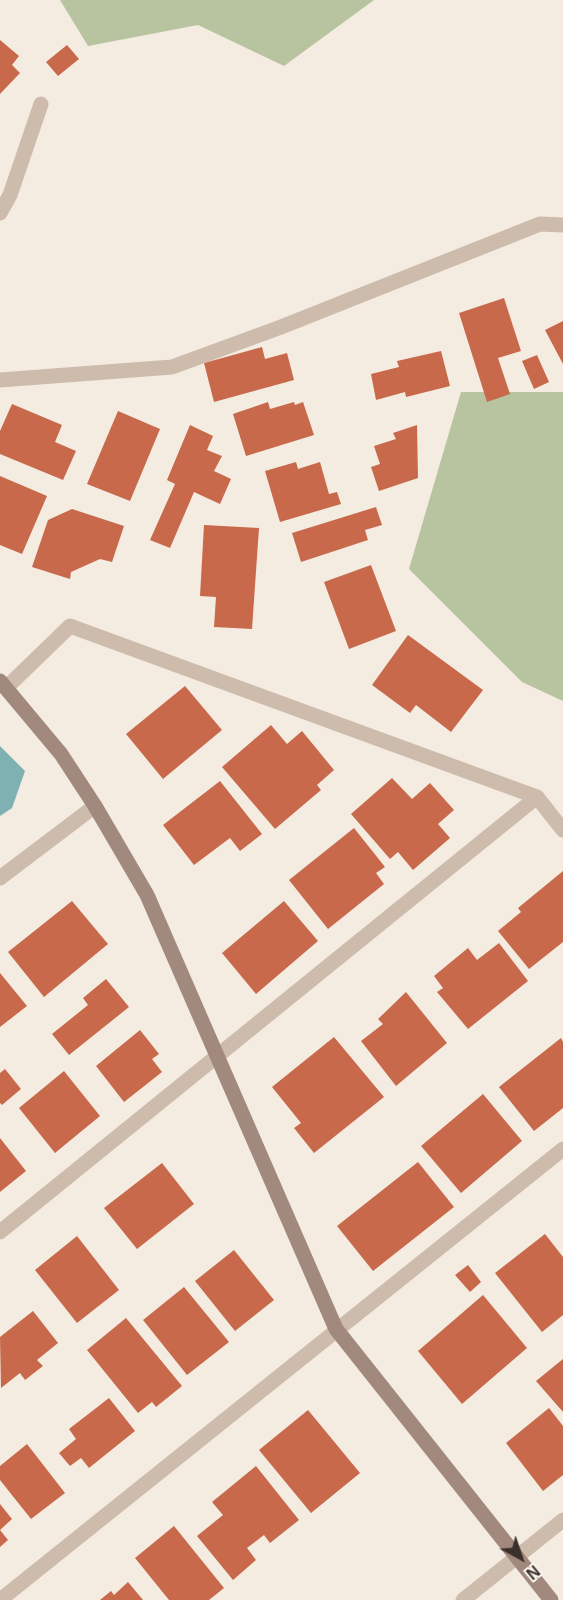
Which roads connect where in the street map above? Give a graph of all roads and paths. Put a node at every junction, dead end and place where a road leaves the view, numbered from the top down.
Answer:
1 (41, 104) dead end
2 (0, 213) edge
3 (563, 225) edge
4 (0, 380) edge
5 (3, 685) edge
6 (537, 797) junction
7 (95, 807) junction
8 (563, 830) edge
9 (0, 878) edge
10 (218, 1056) junction
11 (563, 1149) edge
12 (0, 1232) edge
13 (336, 1329) junction
14 (563, 1520) edge
15 (517, 1557) junction
16 (0, 1600) edge
17 (463, 1600) edge
18 (551, 1600) edge

1 - 2 street
3 - 4 street
5 - 6 street
5 - 7 street
6 - 8 street
6 - 10 street
7 - 9 street
7 - 10 street
10 - 12 street
10 - 13 street
11 - 13 street
13 - 15 street
13 - 16 street
14 - 15 street
15 - 17 street
15 - 18 street

